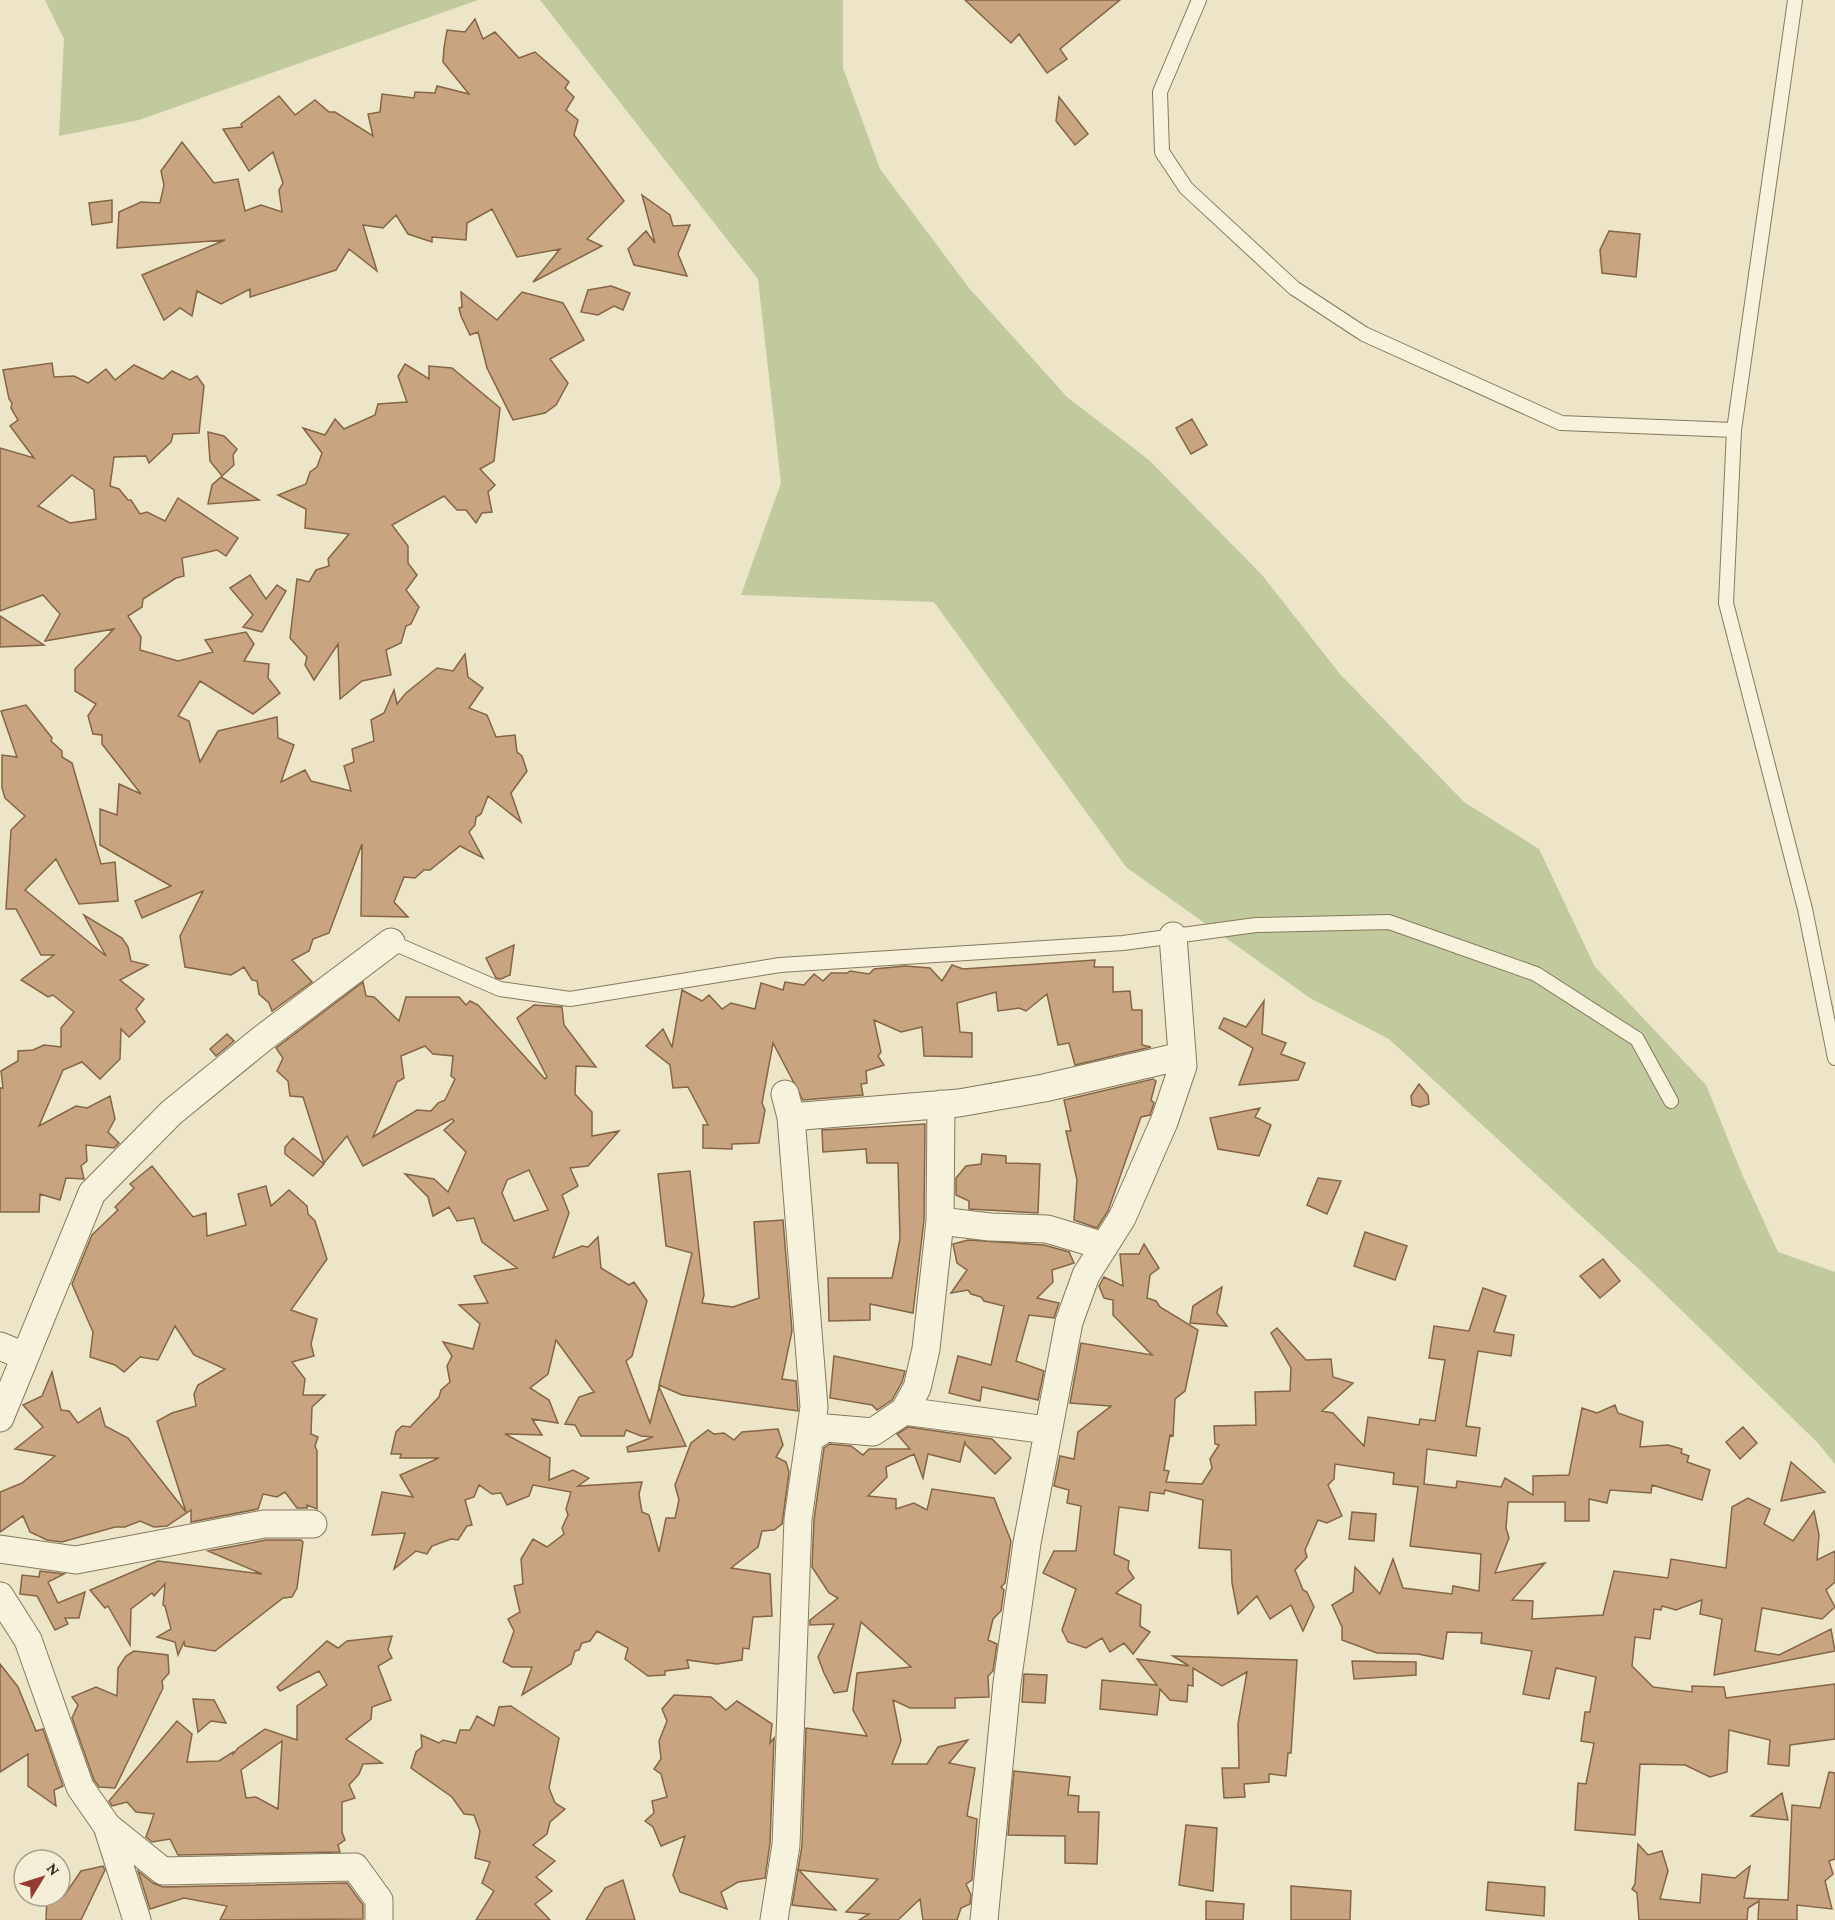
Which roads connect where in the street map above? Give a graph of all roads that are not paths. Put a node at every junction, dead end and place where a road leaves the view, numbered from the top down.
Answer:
1 (1199, 0) edge
2 (1795, 0) edge
3 (1734, 429) junction
4 (1173, 936) junction
5 (391, 942) joint
6 (1182, 1056) junction
7 (1835, 1058) edge
8 (1671, 1101) dead end
9 (941, 1104) junction
10 (940, 1221) junction
11 (1104, 1246) junction
12 (12, 1351) edge
13 (904, 1411) junction
14 (0, 1418) edge
15 (1047, 1430) junction
16 (810, 1438) junction
17 (313, 1524) dead end
18 (0, 1549) edge
19 (0, 1596) edge
20 (107, 1826) junction
21 (137, 1920) edge
22 (379, 1920) edge
23 (774, 1920) edge
24 (984, 1920) edge

1 - 3 lane
2 - 3 lane
3 - 7 lane
4 - 5 lane
4 - 6 street
4 - 8 lane
5 - 12 street
6 - 9 street
6 - 11 street
9 - 10 street
9 - 16 street
10 - 11 street
10 - 13 street
11 - 15 street
12 - 14 street
13 - 15 street
13 - 16 street
15 - 24 street
16 - 23 street
17 - 18 street
19 - 20 street
20 - 21 street
20 - 22 street

